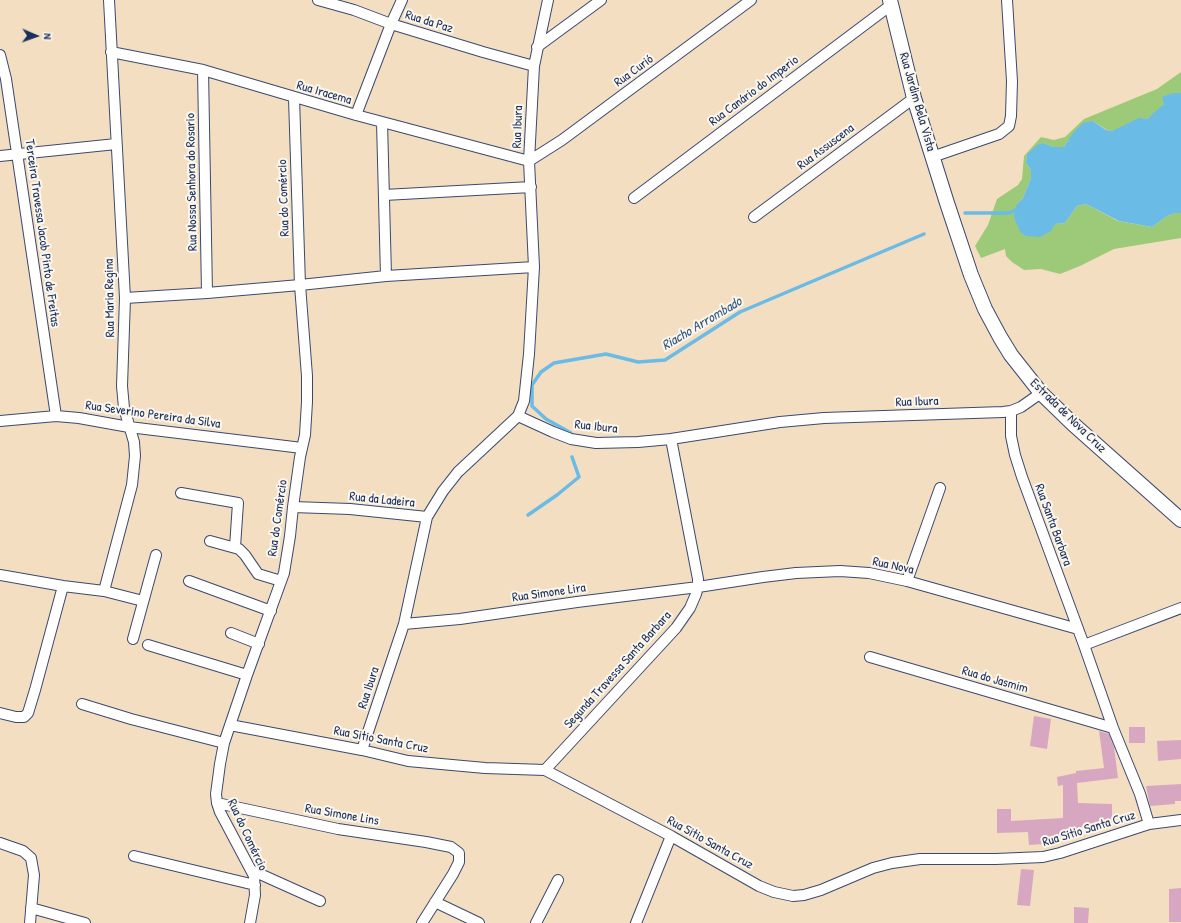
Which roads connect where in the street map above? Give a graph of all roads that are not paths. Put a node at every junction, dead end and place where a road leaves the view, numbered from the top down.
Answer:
1 (109, 0) edge
2 (318, 0) edge
3 (402, 0) edge
4 (548, 0) edge
5 (601, 0) edge
6 (751, 0) edge
7 (1008, 0) edge
8 (890, 3) edge
9 (391, 24) junction
10 (537, 47) junction
11 (111, 52) junction
12 (0, 55) edge
13 (534, 66) junction
14 (203, 70) junction
15 (294, 98) junction
16 (914, 98) junction
17 (356, 115) junction
18 (382, 122) junction
19 (116, 144) junction
20 (17, 154) junction
21 (0, 156) edge
22 (932, 157) junction
23 (530, 161) junction
24 (531, 187) junction
25 (384, 195) junction
26 (634, 198) dead end
27 (947, 203) joint
28 (754, 217) dead end
29 (534, 267) junction
30 (386, 276) junction
31 (300, 285) junction
32 (207, 293) junction
33 (125, 298) junction
34 (1041, 393) junction
35 (1012, 411) junction
36 (56, 416) junction
37 (518, 416) junction
38 (0, 421) edge
39 (129, 426) junction
40 (671, 439) junction
41 (302, 448) junction
42 (940, 488) dead end
43 (181, 493) dead end
44 (293, 507) junction
45 (427, 517) junction
46 (1181, 520) edge
47 (210, 541) dead end
48 (235, 547) junction
49 (156, 555) dead end
50 (0, 575) edge
51 (189, 581) dead end
52 (281, 581) junction
53 (907, 581) junction
54 (63, 586) junction
55 (698, 587) junction
56 (104, 591) junction
57 (143, 601) junction
58 (1181, 608) edge
59 (271, 611) junction
60 (404, 624) junction
61 (1078, 629) junction
62 (231, 633) dead end
63 (133, 639) dead end
64 (259, 644) junction
65 (148, 645) dead end
66 (1084, 645) junction
67 (870, 657) dead end
68 (247, 675) junction
69 (82, 704) dead end
70 (0, 713) edge
71 (230, 725) junction
72 (1113, 728) junction
73 (224, 743) junction
74 (362, 750) junction
75 (545, 770) junction
76 (217, 803) junction
77 (1181, 820) edge
78 (1149, 824) junction
79 (671, 836) junction
80 (0, 843) edge
81 (134, 856) dead end
82 (252, 870) junction
83 (558, 880) dead end
84 (256, 885) junction
85 (320, 901) dead end
86 (436, 902) junction
87 (31, 908) junction
88 (30, 923) edge
89 (85, 923) edge
90 (250, 923) edge
91 (422, 923) edge
92 (479, 923) edge
93 (536, 923) edge
94 (636, 923) edge

1 - 11 street, Rua Maria Regina
2 - 9 street, Rua da Paz
3 - 9 street
4 - 10 street
5 - 10 street
6 - 23 street, Rua Curió
7 - 22 street
8 - 16 main road, Rua Jardim Bela Vista
8 - 26 street, Rua Canário do Imperio
9 - 13 street, Rua da Paz
9 - 17 street
10 - 13 street, Rua Ibura
11 - 14 street, Rua Iracema
11 - 19 street, Rua Maria Regina
12 - 20 street, Terceira Travessa Jacob Pinto de Freitas
13 - 23 street, Rua Ibura
14 - 15 street, Rua Iracema
14 - 32 street, Rua Nossa Senhora do Rosario
15 - 17 street, Rua Iracema
15 - 31 street, Rua do Comércio
16 - 22 main road, Rua Jardim Bela Vista
16 - 28 street, Rua Assuscena
17 - 18 street, Rua Iracema
18 - 23 street, Rua Iracema
18 - 25 street
19 - 20 street
19 - 33 street, Rua Maria Regina
20 - 21 street
20 - 36 street, Terceira Travessa Jacob Pinto de Freitas
22 - 27 main road, Rua Jardim Bela Vista
23 - 24 street, Rua Ibura
24 - 25 street
24 - 29 street, Rua Ibura
25 - 30 street
27 - 34 main road, Estrada de Nova Cruz
29 - 30 street
29 - 37 street, Rua Ibura
30 - 31 street
31 - 32 street
31 - 41 street, Rua do Comércio
32 - 33 street
33 - 39 street, Rua Maria Regina
34 - 35 street, Rua Ibura
34 - 46 main road, Estrada de Nova Cruz
35 - 40 street, Rua Ibura
35 - 61 street, Rua Santa Barbara
36 - 38 street, Rua Severino Pereira da Silva
36 - 39 street, Rua Severino Pereira da Silva
37 - 40 street, Rua Ibura
37 - 45 street, Rua da Ladeira
39 - 41 street, Rua Severino Pereira da Silva
39 - 56 street, Rua Maria Regina
40 - 55 street, Segunda Travessa Santa Barbara
41 - 44 street, Rua do Comércio
42 - 53 street
43 - 48 street
44 - 45 street, Rua da Ladeira
44 - 52 street, Rua do Comércio
45 - 60 street, Rua Ibura
47 - 48 street
48 - 52 street
49 - 57 street
50 - 54 street
51 - 59 street
52 - 59 street, Rua do Comércio
53 - 55 street, Rua Nova
53 - 61 street, Rua Nova
54 - 56 street
54 - 70 street
55 - 60 street, Rua Simone Lira
55 - 75 street, Segunda Travessa Santa Barbara
56 - 57 street
57 - 63 street
58 - 66 street
59 - 64 street, Rua do Comércio
60 - 74 street, Rua Ibura
61 - 66 street, Rua Santa Barbara
62 - 64 street
64 - 68 street, Rua do Comércio
65 - 68 street
66 - 72 street, Rua Santa Barbara
67 - 72 street, Rua do Jasmim
68 - 71 street, Rua do Comércio
69 - 73 street
71 - 73 street, Rua do Comércio
71 - 74 street, Rua Sitio Santa Cruz
72 - 78 street, Rua Santa Barbara
73 - 76 street, Rua do Comércio
74 - 75 street, Rua Sitio Santa Cruz
75 - 79 street, Rua Sitio Santa Cruz
76 - 82 street, Rua do Comércio
76 - 86 street, Rua Simone Lins
77 - 78 street, Rua Sitio Santa Cruz
78 - 79 street, Rua Sitio Santa Cruz
79 - 94 street
80 - 87 street
81 - 84 street
82 - 84 street, Rua do Comércio
82 - 85 street
83 - 93 street
84 - 90 street, Rua do Comércio
86 - 91 street
86 - 92 street
87 - 88 street
87 - 89 street

